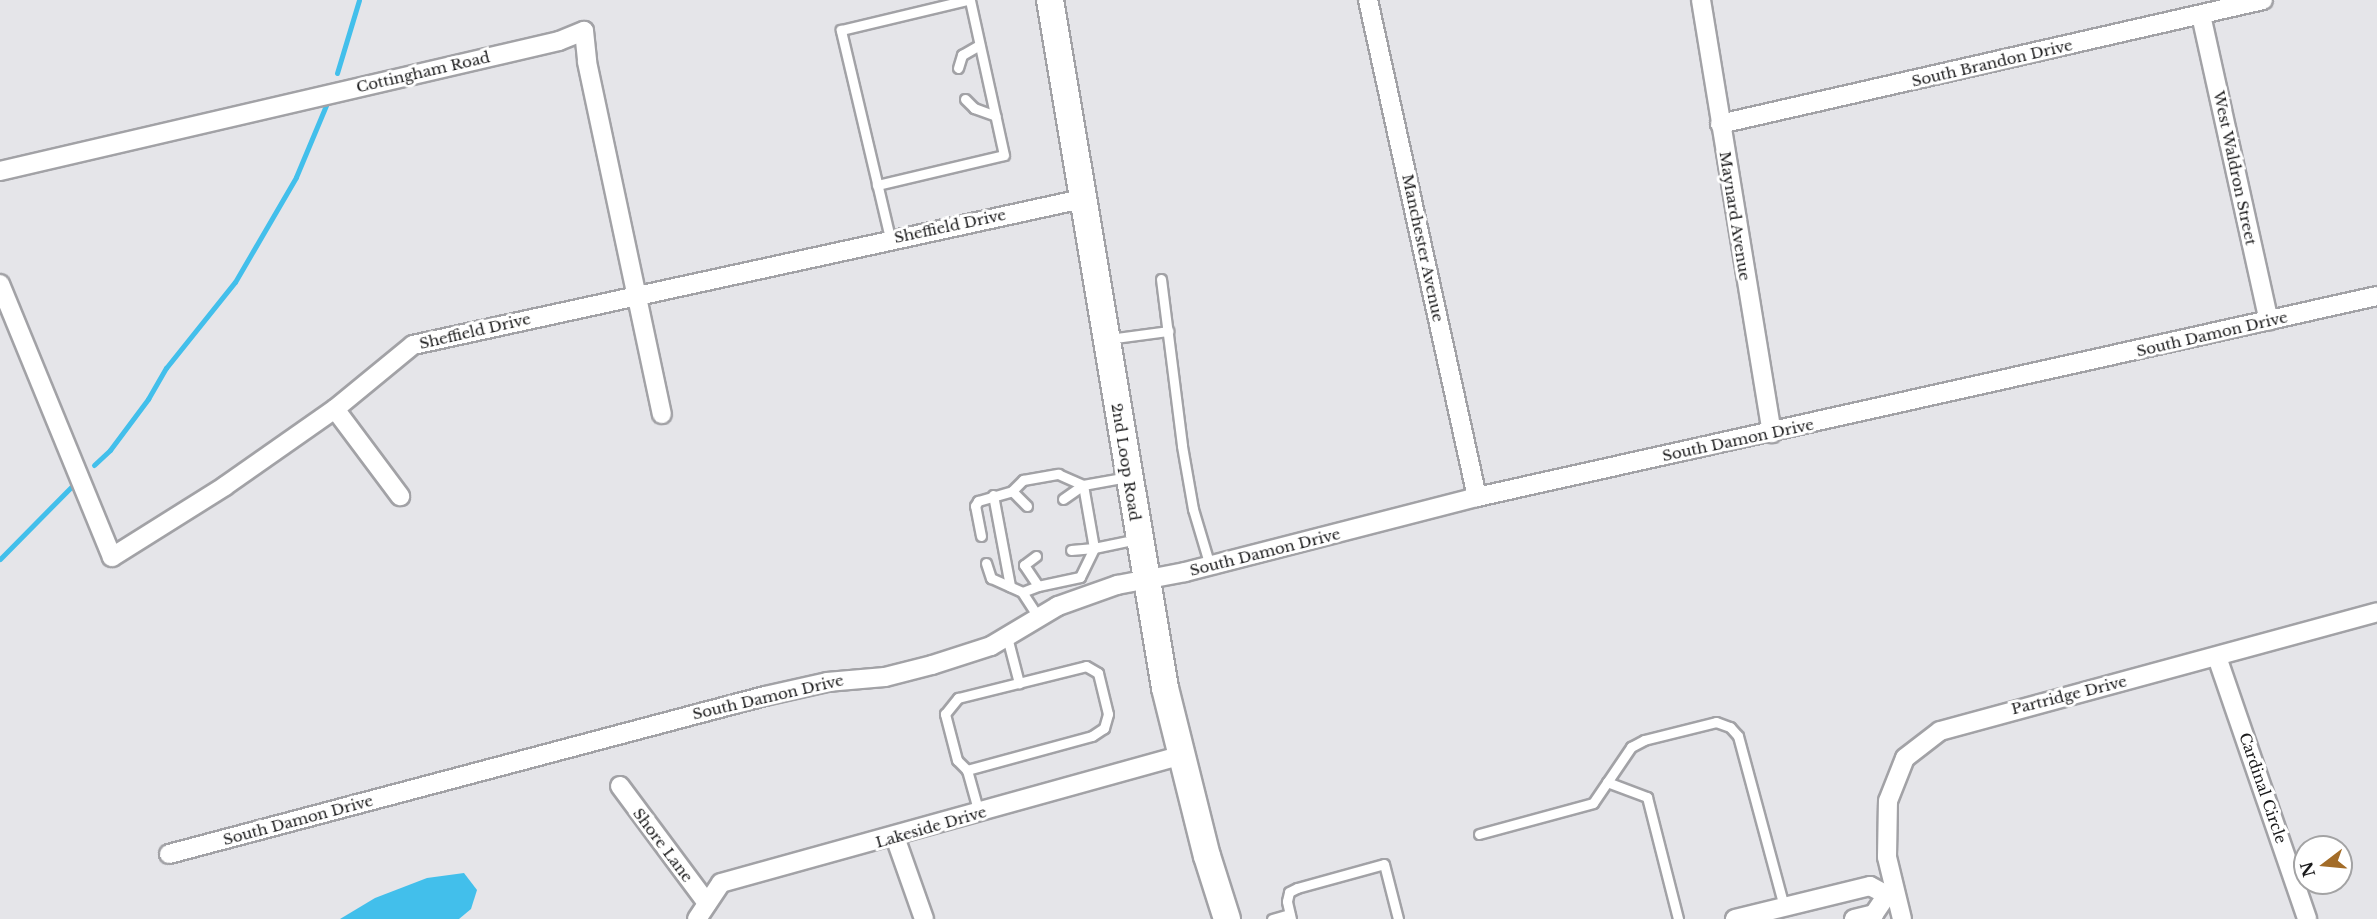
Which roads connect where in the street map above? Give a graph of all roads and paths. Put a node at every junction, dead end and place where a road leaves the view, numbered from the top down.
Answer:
1 (969, 0) edge
2 (1050, 0) edge
3 (1368, 0) edge
4 (1701, 0) edge
5 (2263, 0) edge
6 (2201, 15) junction
7 (979, 45) junction
8 (958, 68) dead end
9 (965, 99) dead end
10 (996, 116) junction
11 (1720, 124) junction
12 (0, 171) edge
13 (877, 185) junction
14 (1082, 199) junction
15 (890, 238) junction
16 (1161, 279) dead end
17 (0, 284) edge
18 (637, 294) junction
19 (2377, 296) edge
20 (2269, 321) junction
21 (1168, 331) junction
22 (1106, 340) junction
23 (334, 409) junction
24 (662, 414) dead end
25 (1772, 433) junction
26 (1128, 477) junction
27 (1083, 485) junction
28 (1012, 491) junction
29 (993, 495) junction
30 (400, 496) dead end
31 (1477, 497) junction
32 (1063, 499) dead end
33 (1027, 506) dead end
34 (981, 536) dead end
35 (1138, 539) junction
36 (1094, 548) junction
37 (1071, 550) dead end
38 (1035, 556) dead end
39 (986, 563) dead end
40 (1024, 565) junction
41 (1210, 566) junction
42 (1007, 568) junction
43 (1145, 580) junction
44 (1010, 585) junction
45 (1038, 586) junction
46 (1022, 592) junction
47 (2377, 612) edge
48 (1039, 618) junction
49 (1007, 637) junction
50 (2217, 657) junction
51 (1019, 683) junction
52 (1181, 755) junction
53 (967, 770) junction
54 (1607, 782) junction
55 (620, 786) dead end
56 (980, 813) junction
57 (1479, 834) dead end
58 (895, 837) junction
59 (169, 854) dead end
60 (1891, 894) junction
61 (707, 903) junction
62 (1779, 912) edge
63 (1290, 916) edge
64 (697, 919) edge
65 (924, 919) edge
66 (1227, 919) edge
67 (1272, 919) edge
68 (1398, 919) edge
69 (1678, 919) edge
70 (1736, 919) edge
71 (1854, 919) edge
72 (1902, 919) edge
73 (2307, 919) edge

1 - 7 lane
1 - 13 lane
2 - 14 main road, 2nd Loop Road
3 - 31 street, Manchester Avenue
4 - 11 street, Maynard Avenue
5 - 6 street, South Brandon Drive
6 - 11 street, South Brandon Drive
6 - 20 street, West Waldron Street
7 - 8 lane
7 - 10 lane
9 - 10 lane
10 - 13 lane
11 - 25 street, Maynard Avenue
12 - 18 street, Cottingham Road
13 - 15 lane
14 - 15 street, Sheffield Drive
14 - 22 main road, 2nd Loop Road
15 - 18 street, Sheffield Drive
16 - 21 lane
17 - 23 street, Sheffield Drive
18 - 23 street, Sheffield Drive
18 - 24 street
19 - 20 street, South Damon Drive
20 - 25 street, South Damon Drive
21 - 22 lane
21 - 41 lane
22 - 26 main road, 2nd Loop Road
23 - 30 street
25 - 31 street, South Damon Drive
26 - 27 lane
26 - 35 main road, 2nd Loop Road
27 - 28 lane
27 - 32 lane
27 - 36 lane
28 - 29 lane
28 - 33 lane
29 - 34 lane
29 - 42 lane
31 - 41 street, South Damon Drive
35 - 36 lane
35 - 43 main road, 2nd Loop Road
36 - 37 lane
36 - 45 lane
38 - 40 lane
39 - 44 lane
40 - 42 lane
40 - 45 lane
41 - 43 street, South Damon Drive
42 - 44 lane
43 - 48 street, South Damon Drive
43 - 52 main road, 2nd Loop Road
44 - 46 lane
45 - 46 lane
46 - 48 lane
47 - 50 street, Partridge Drive
48 - 49 street, South Damon Drive
49 - 51 lane
49 - 59 street, South Damon Drive
50 - 60 street, Partridge Drive
50 - 73 street, Cardinal Circle
51 - 53 lane
51 - 53 lane
52 - 56 street, Lakeside Drive
52 - 66 main road, 2nd Loop Road
53 - 56 lane
54 - 57 lane
54 - 62 lane
54 - 69 lane
55 - 61 street, Shore Lane
56 - 58 street, Lakeside Drive
58 - 61 street, Lakeside Drive
58 - 65 street
60 - 62 street
60 - 71 street
60 - 72 street, Partridge Drive
61 - 64 street, Lakeside Drive
62 - 70 street
63 - 67 lane
63 - 68 lane

